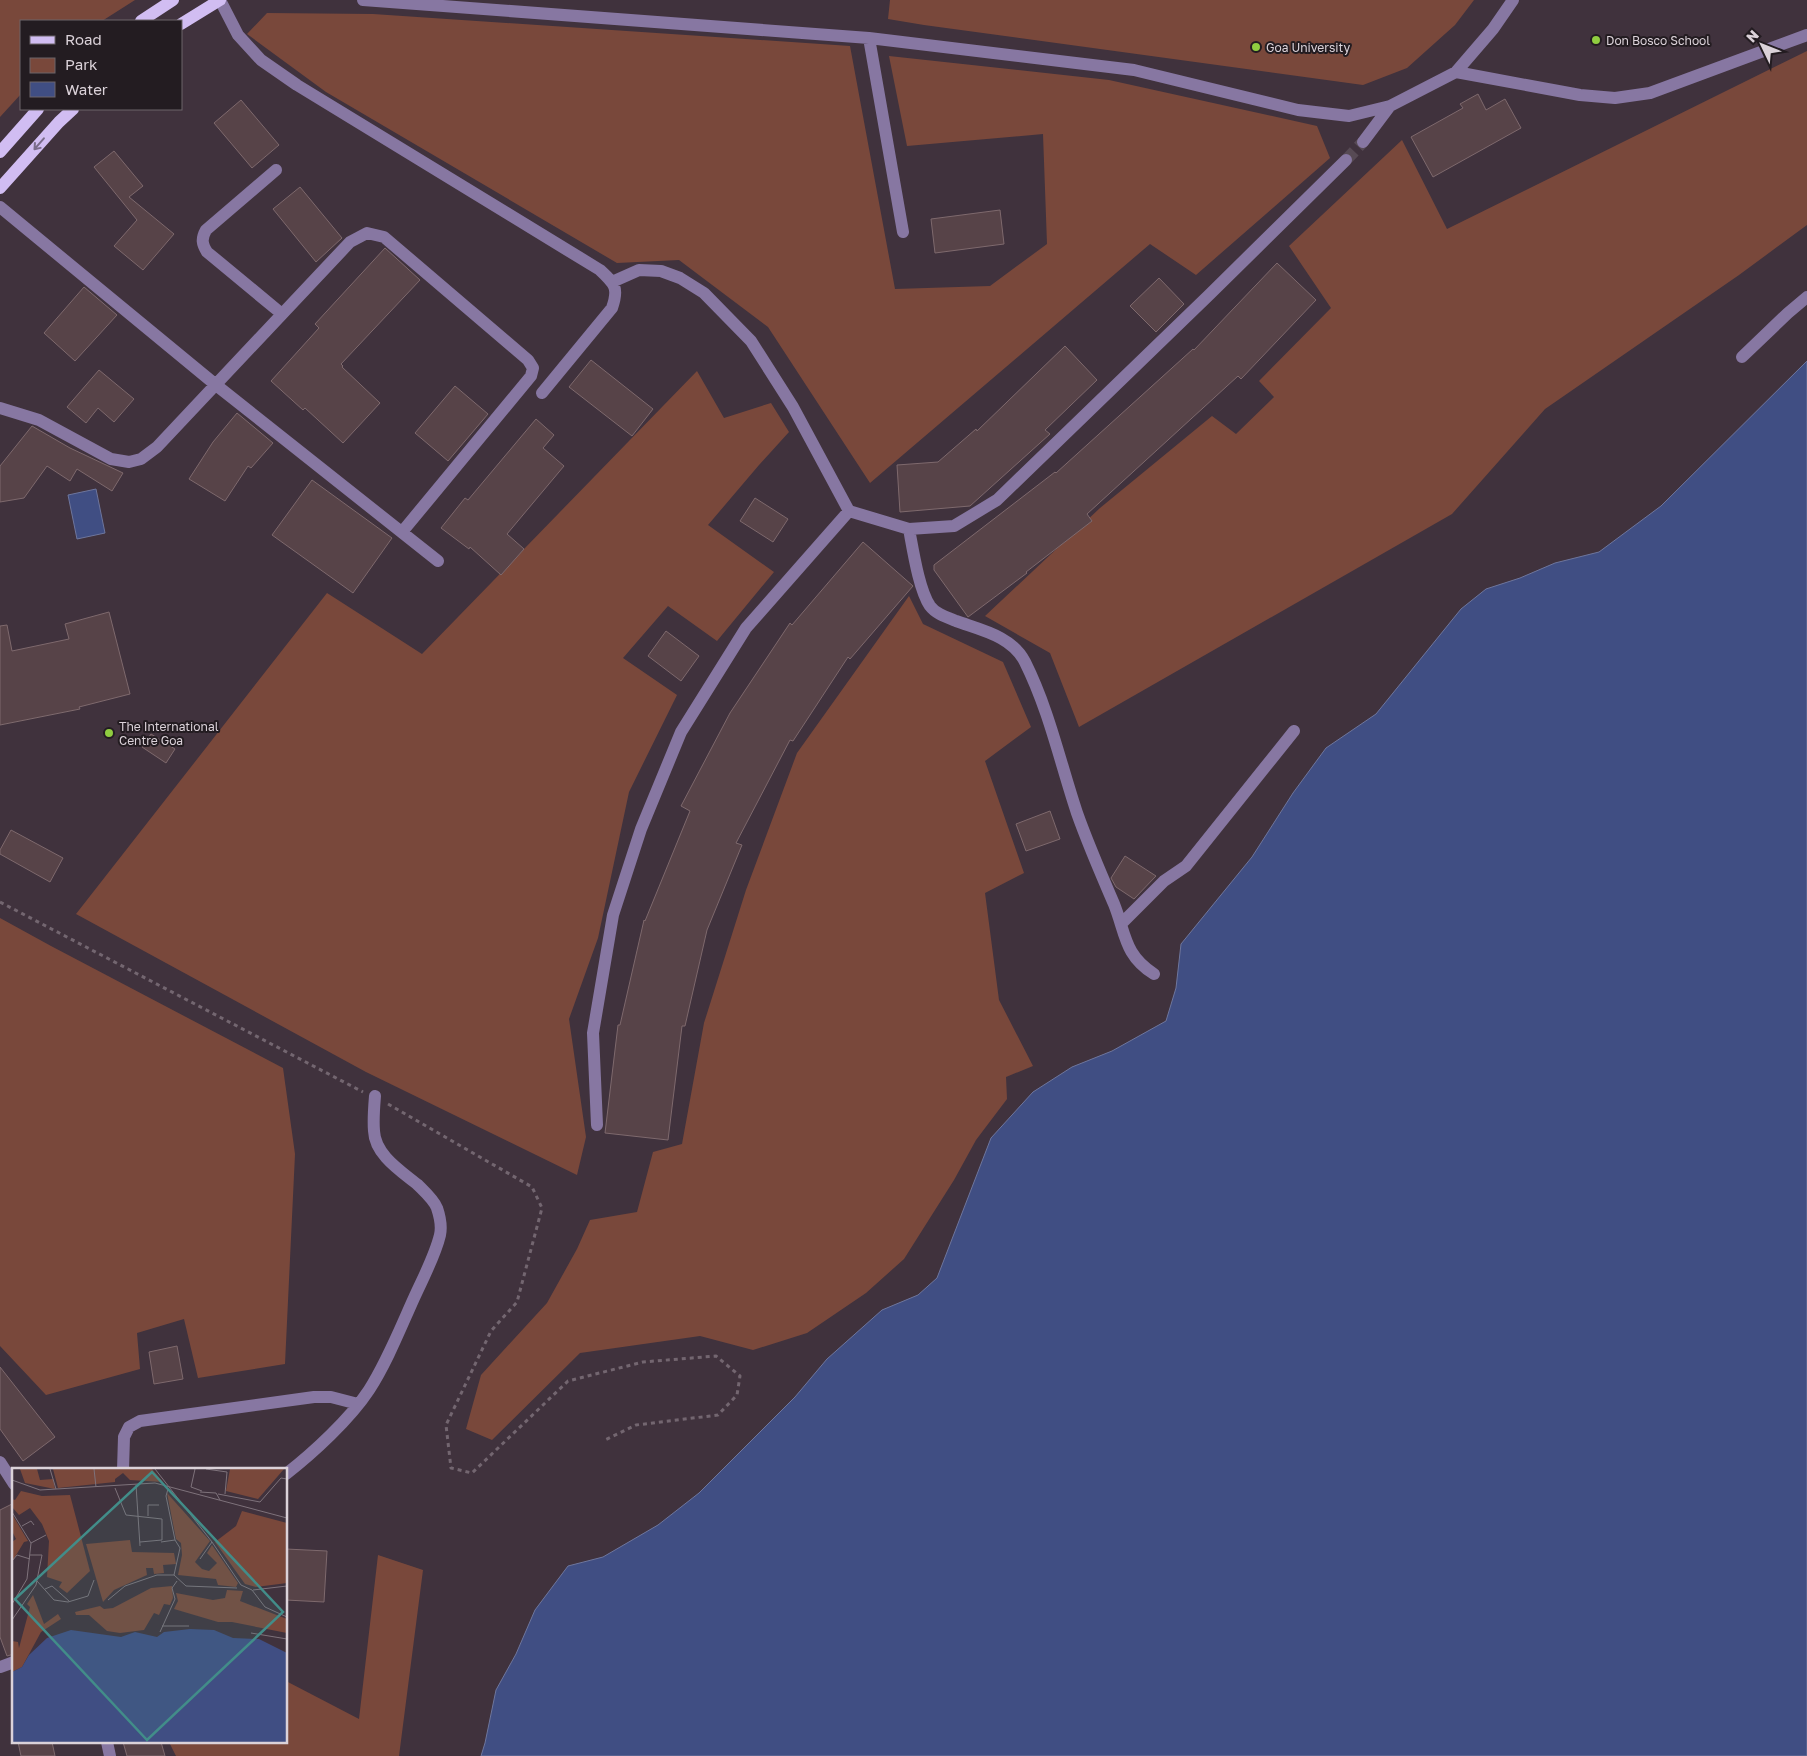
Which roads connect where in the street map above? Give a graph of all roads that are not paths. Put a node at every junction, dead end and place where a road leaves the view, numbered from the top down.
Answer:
1 (173, 0) edge
2 (220, 0) edge
3 (363, 0) edge
4 (1513, 0) edge
5 (143, 20) edge
6 (182, 23) edge
7 (1807, 35) edge
8 (869, 38) junction
9 (1456, 72) junction
10 (1390, 106) junction
11 (37, 110) edge
12 (72, 110) edge
13 (1363, 142) tunnel mouth
14 (0, 152) edge
15 (1346, 160) tunnel mouth
16 (276, 170) dead end
17 (0, 188) edge
18 (0, 207) edge
19 (903, 232) dead end
20 (612, 282) junction
21 (1807, 297) edge
22 (282, 314) junction
23 (1742, 357) dead end
24 (216, 385) junction
25 (542, 393) dead end
26 (0, 408) edge
27 (850, 511) junction
28 (909, 529) junction
29 (402, 532) junction
30 (438, 561) dead end
31 (1294, 731) dead end
32 (1121, 924) junction
33 (1154, 974) dead end
34 (374, 1096) dead end
35 (597, 1125) dead end
36 (358, 1404) junction
37 (0, 1462) edge
38 (123, 1468) edge
39 (288, 1472) edge
40 (12, 1481) edge

1 - 5 main road
2 - 6 main road
2 - 20 street
3 - 8 street
4 - 9 street
7 - 9 street
8 - 10 street
8 - 19 street
9 - 10 street
10 - 13 street
11 - 14 main road
12 -> 17 main road
15 - 28 street
16 - 22 street
18 - 24 street
20 - 25 street
20 - 27 street
21 - 23 street
22 - 24 street
22 - 29 street
24 - 26 street
24 - 29 street
27 - 28 street
27 - 35 street
28 - 32 street
29 - 30 street
31 - 32 street
32 - 33 street
34 - 36 street
36 - 38 street
36 - 39 street
37 - 40 street

